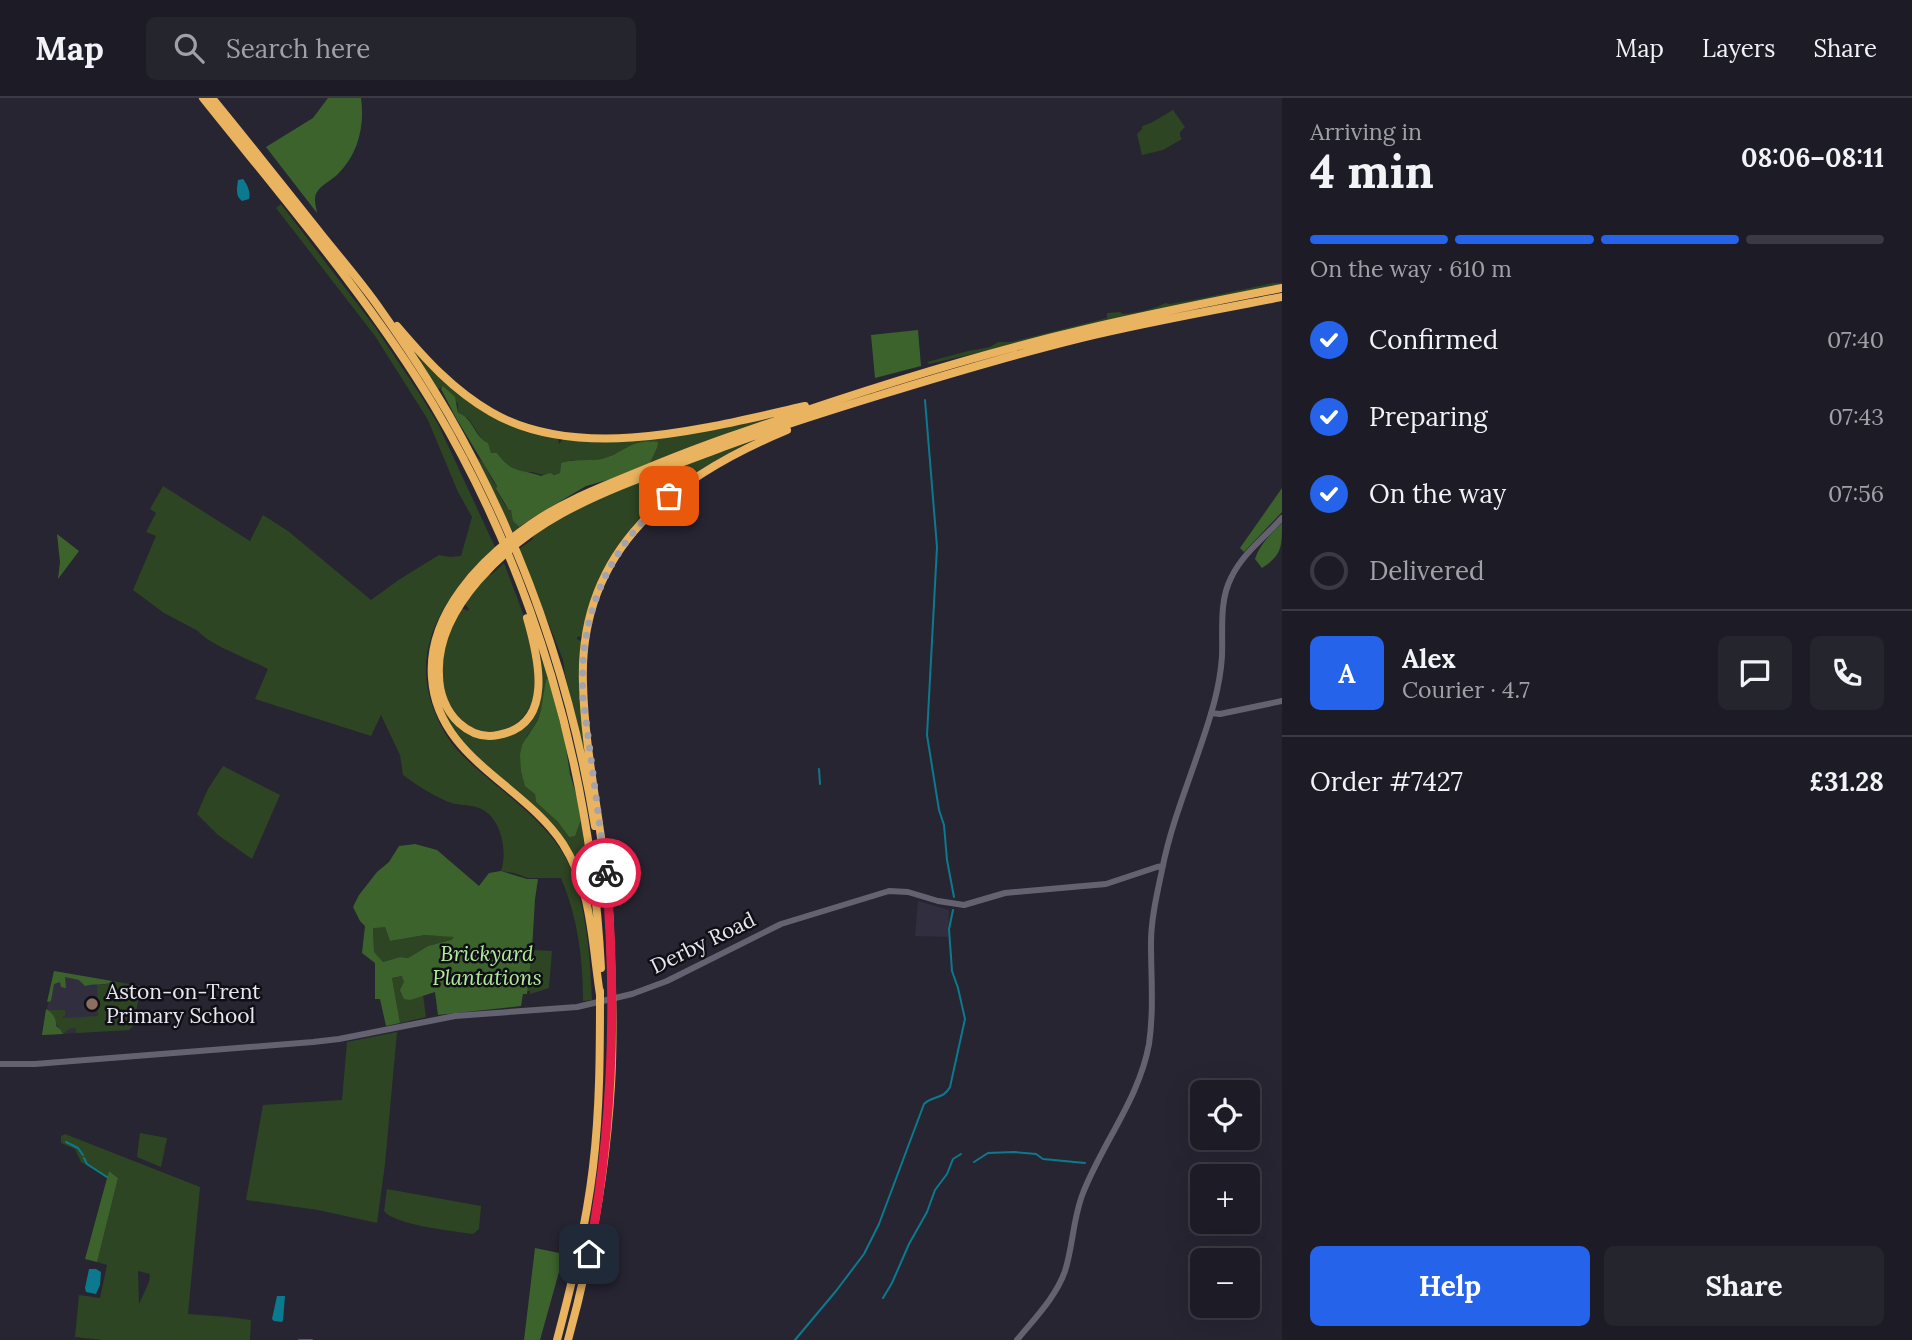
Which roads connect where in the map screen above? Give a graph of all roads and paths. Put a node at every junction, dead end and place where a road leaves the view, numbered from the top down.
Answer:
1 (203, 98) edge
2 (212, 98) edge
3 (1282, 288) edge
4 (1282, 297) edge
5 (379, 306) junction
6 (842, 397) junction
7 (833, 410) junction
8 (1282, 518) edge
9 (531, 529) junction
10 (509, 558) junction
11 (486, 567) junction
12 (1282, 701) edge
13 (1212, 709) junction
14 (1163, 866) junction
15 (611, 961) junction
16 (600, 995) junction
17 (0, 1064) edge
18 (557, 1340) edge
19 (568, 1340) edge
20 (1017, 1340) edge

1 - 10 highway
2 - 5 highway
3 - 6 highway
4 - 7 highway
5 - 6 highway
5 - 15 highway
6 - 9 highway
7 - 9 highway
7 - 15 highway
8 - 13 street
9 - 11 highway
10 - 11 highway
10 - 16 highway
11 - 16 highway
12 - 13 street
13 - 14 street
14 - 17 street, Derby Road
14 - 20 street
15 - 19 highway
16 - 18 highway

